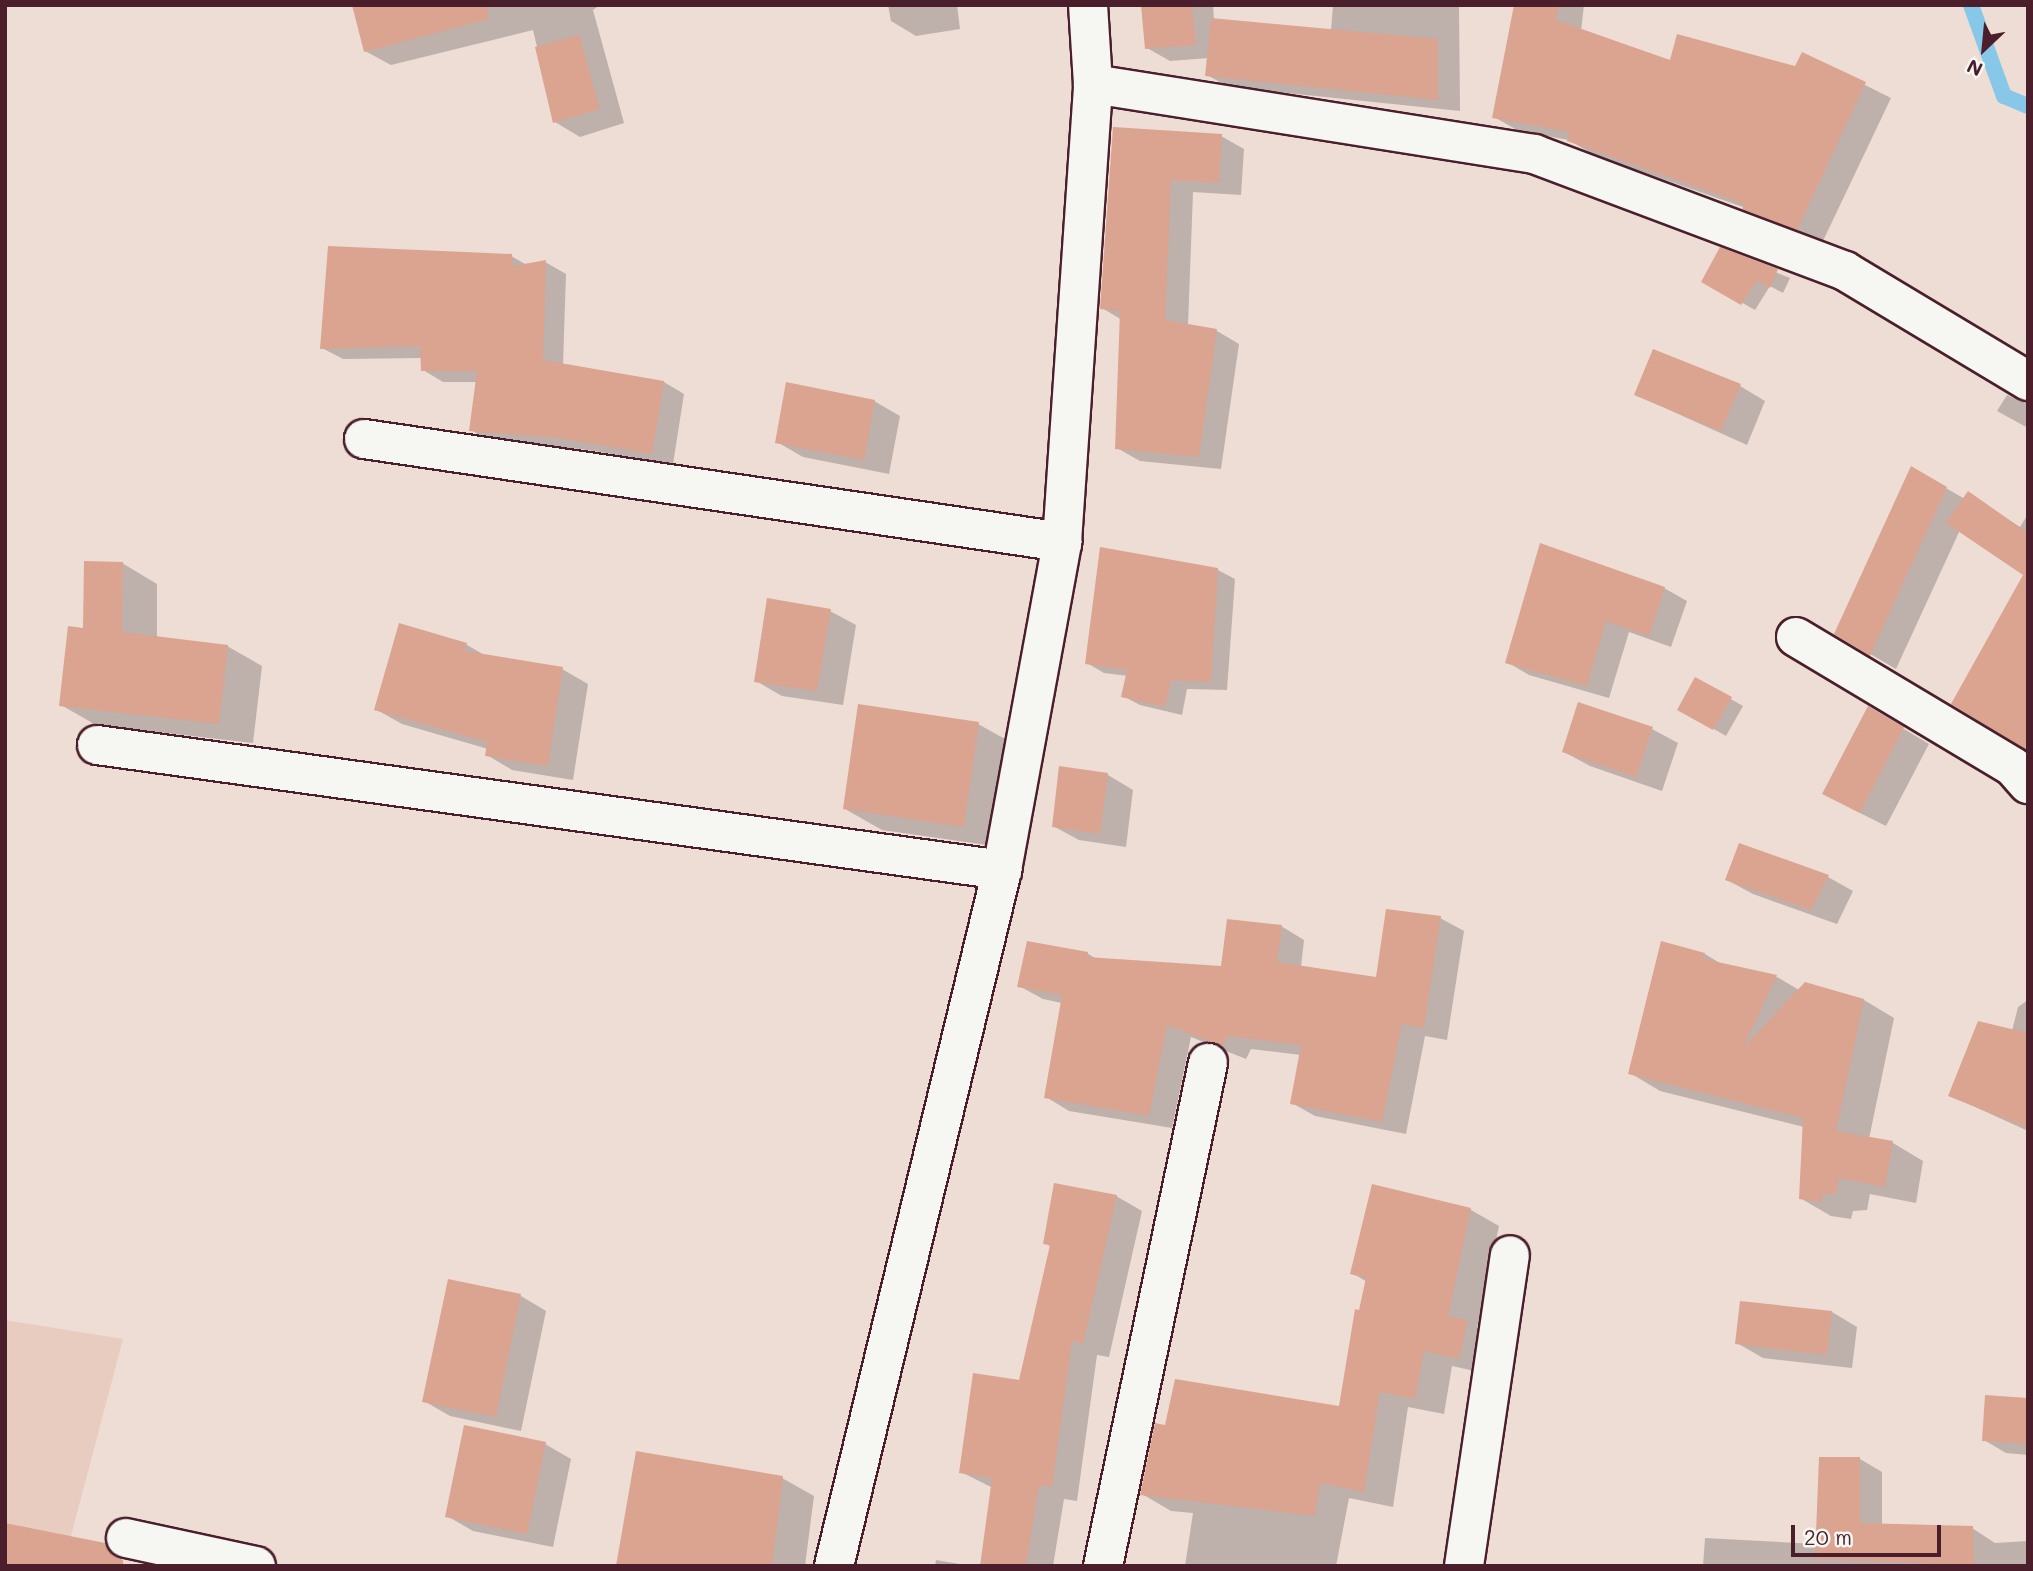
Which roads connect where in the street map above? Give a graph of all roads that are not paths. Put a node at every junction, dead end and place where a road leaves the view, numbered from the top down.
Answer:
1 (1088, 5) edge
2 (1093, 84) junction
3 (2028, 381) edge
4 (364, 439) dead end
5 (1062, 542) junction
6 (1796, 637) dead end
7 (97, 745) dead end
8 (2028, 784) edge
9 (1002, 870) junction
10 (1208, 1063) dead end
11 (1510, 1255) dead end
12 (126, 1538) dead end
13 (256, 1566) edge
14 (835, 1566) edge
15 (1103, 1566) edge
16 (1464, 1566) edge

1 - 2 street
2 - 3 street
2 - 5 street
4 - 5 street
5 - 9 street
6 - 8 street
7 - 9 street
9 - 14 street
10 - 15 street
11 - 16 street
12 - 13 street

